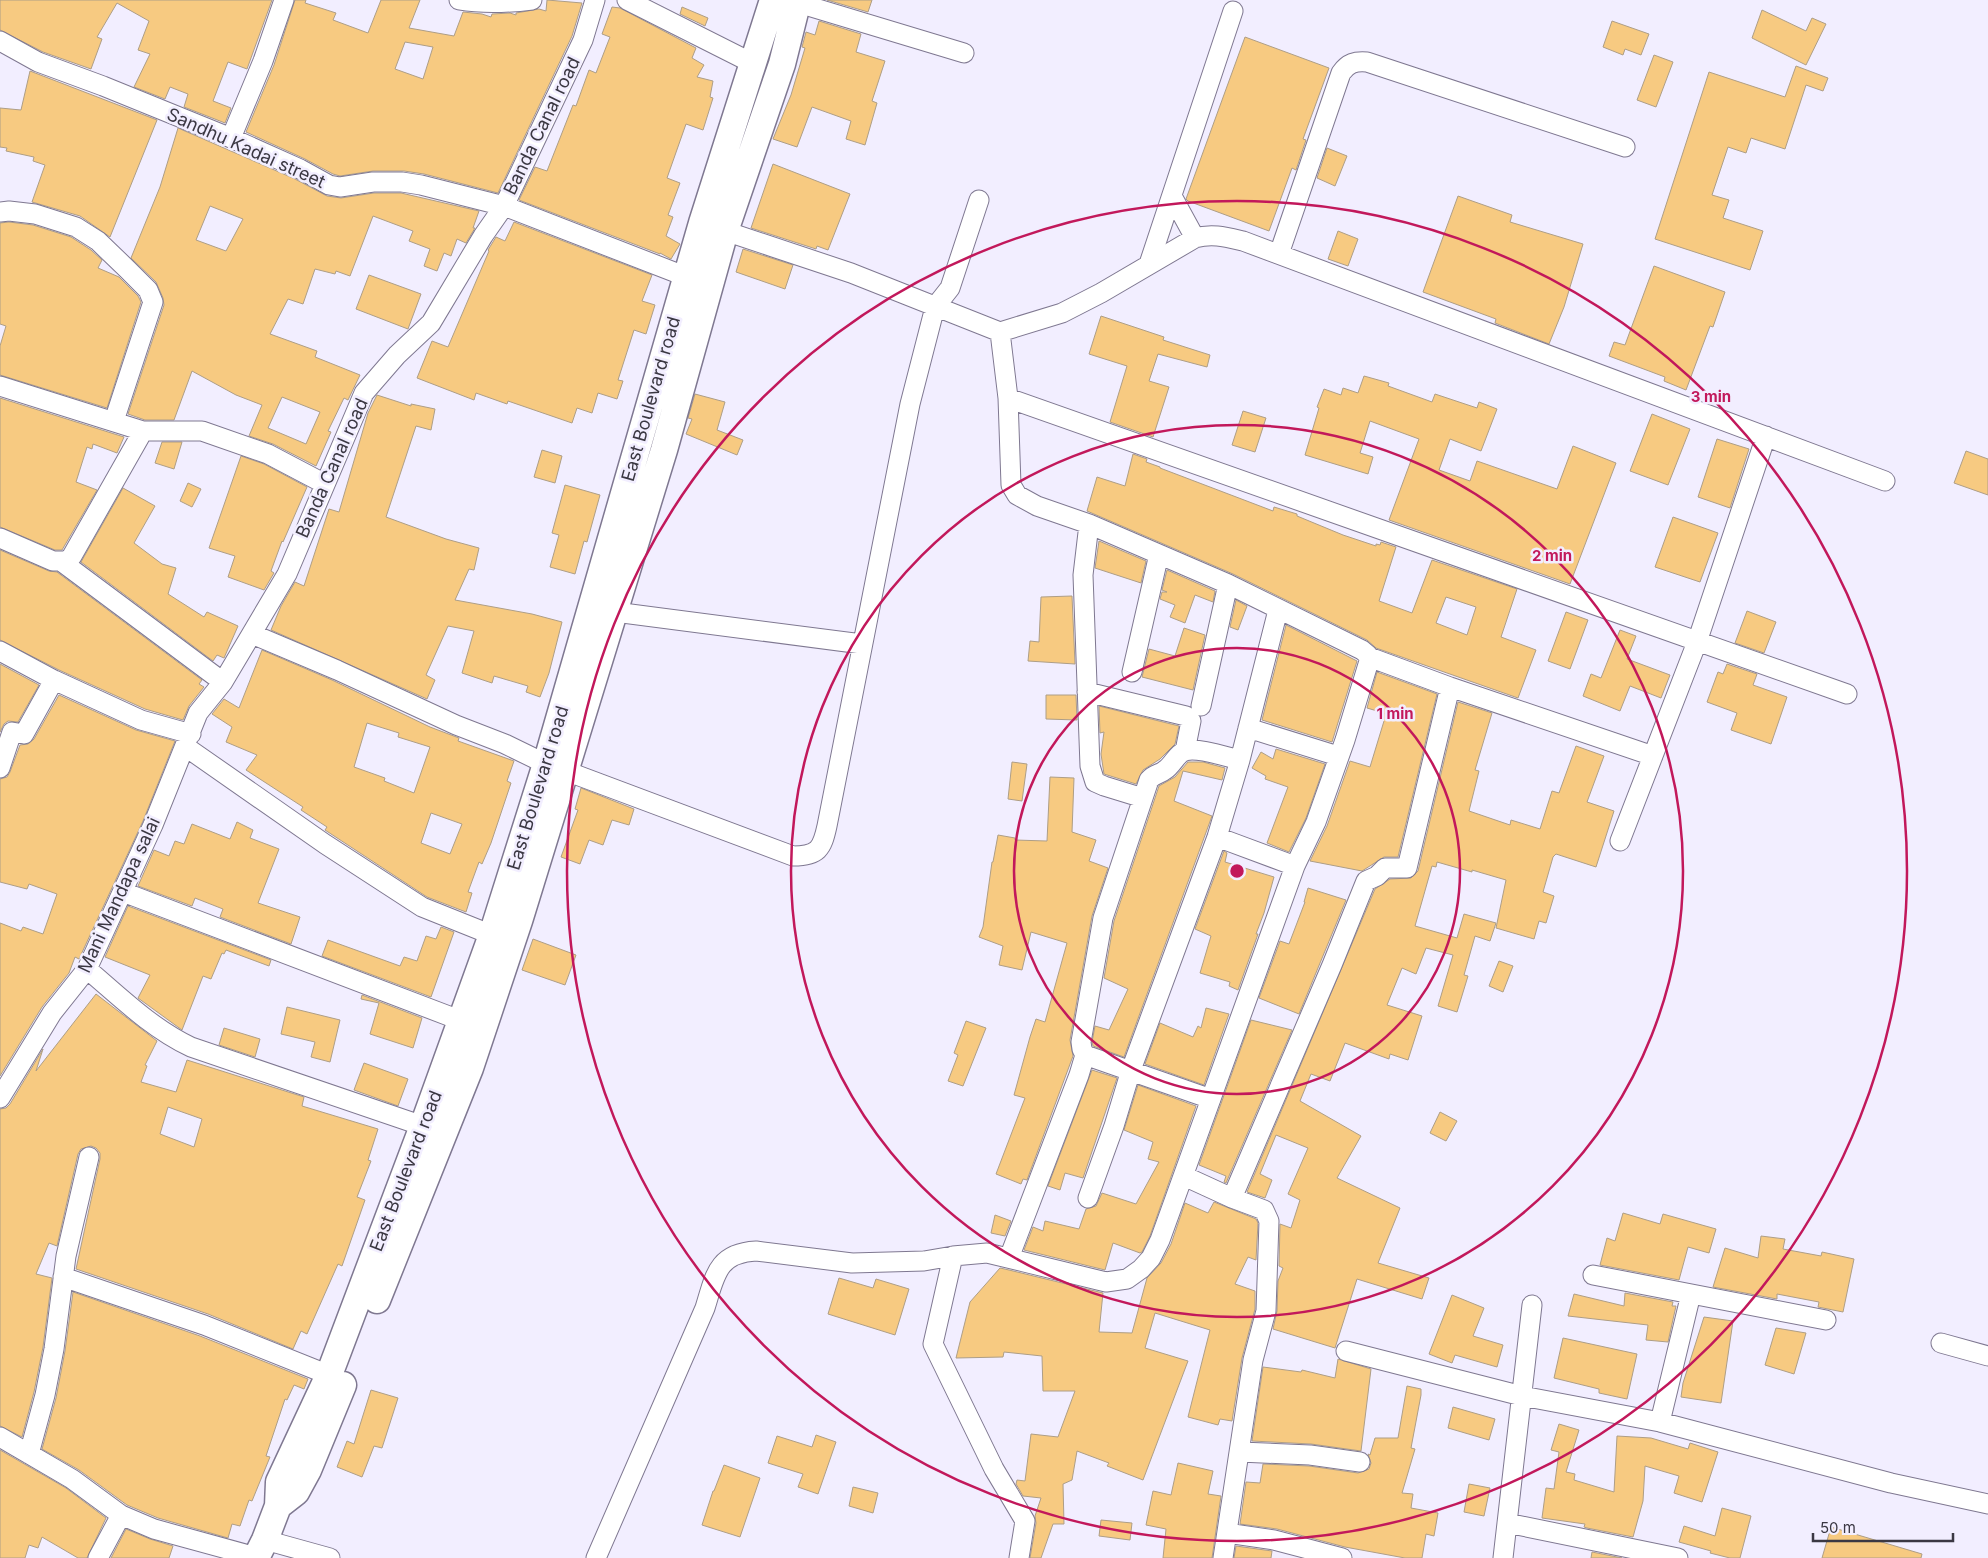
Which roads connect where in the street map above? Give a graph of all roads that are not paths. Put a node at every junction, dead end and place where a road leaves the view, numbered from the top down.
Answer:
1 (284, 0) edge
2 (459, 0) edge
3 (532, 0) edge
4 (595, 0) edge
5 (627, 0) edge
6 (790, 1) edge
7 (1233, 11) dead end
8 (0, 40) edge
9 (964, 53) dead end
10 (752, 63) junction
11 (231, 138) junction
12 (1625, 147) dead end
13 (1172, 196) junction
14 (979, 200) dead end
15 (504, 206) junction
16 (0, 212) edge
17 (725, 231) junction
18 (1195, 238) junction
19 (1279, 254) junction
20 (1149, 264) junction
21 (687, 277) junction
22 (935, 306) junction
23 (1000, 332) junction
24 (0, 386) edge
25 (1008, 398) junction
26 (114, 421) junction
27 (143, 431) junction
28 (1766, 436) junction
29 (1885, 481) dead end
30 (325, 484) junction
31 (1089, 524) junction
32 (0, 538) edge
33 (1159, 554) junction
34 (62, 562) junction
35 (1228, 584) junction
36 (1278, 610) junction
37 (615, 612) junction
38 (252, 634) junction
39 (1697, 642) junction
40 (862, 644) junction
41 (0, 651) edge
42 (1369, 658) junction
43 (1132, 672) dead end
44 (54, 680) junction
45 (223, 682) junction
46 (1450, 687) junction
47 (1087, 692) junction
48 (1847, 694) dead end
49 (1201, 706) dead end
50 (1248, 728) junction
51 (188, 741) junction
52 (1185, 751) junction
53 (1338, 756) junction
54 (1653, 756) junction
55 (1240, 760) junction
56 (556, 767) junction
57 (0, 768) edge
58 (1143, 798) junction
59 (1217, 837) junction
60 (1620, 841) dead end
61 (1295, 866) junction
62 (123, 892) junction
63 (492, 935) junction
64 (88, 969) junction
65 (462, 1021) junction
66 (1085, 1055) junction
67 (1131, 1070) junction
68 (0, 1098) edge
69 (1211, 1099) junction
70 (423, 1126) junction
71 (89, 1157) dead end
72 (1184, 1176) junction
73 (1088, 1198) dead end
74 (1232, 1198) junction
75 (953, 1256) junction
76 (1009, 1258) junction
77 (1593, 1275) dead end
78 (62, 1277) junction
79 (1691, 1294) junction
80 (1532, 1305) dead end
81 (1826, 1320) dead end
82 (1941, 1343) dead end
83 (1346, 1351) dead end
84 (1988, 1356) edge
85 (329, 1375) junction
86 (1522, 1396) junction
87 (1660, 1422) junction
88 (1, 1440) edge
89 (1240, 1452) junction
90 (30, 1454) junction
91 (1360, 1462) dead end
92 (1988, 1504) edge
93 (278, 1506) junction
94 (121, 1515) junction
95 (1507, 1523) junction
96 (1227, 1533) junction
97 (259, 1552) edge
98 (1647, 1555) edge
99 (98, 1558) edge
100 (330, 1558) edge
101 (596, 1558) edge
102 (1019, 1558) edge
103 (1223, 1558) edge
104 (1342, 1558) edge
105 (1503, 1558) edge
106 (1678, 1558) edge

1 - 11 street
2 - 3 street
4 - 15 street, Banda Canal road
5 - 10 street
6 - 9 street
6 - 10 main road, East Boulevard road
6 - 17 main road
7 - 13 street
8 - 11 street, Sandhu Kadai street
10 - 21 main road, East Boulevard road
11 - 15 street, Sandhu Kadai street
12 - 19 street
13 - 18 street
13 - 20 street
14 - 22 street
15 - 21 street, Sandhu Kadai street
15 - 30 street, Banda Canal road
16 - 26 street
17 - 22 street
17 - 37 main road
18 - 19 street
18 - 20 street
19 - 28 street
20 - 23 street
21 - 56 main road, East Boulevard road
22 - 23 street
22 - 40 street
23 - 25 street
24 - 26 street
25 - 31 street
25 - 39 street
26 - 27 street
27 - 30 street
27 - 34 street
28 - 29 street
28 - 39 street
30 - 38 street, Banda Canal road
31 - 33 street
31 - 47 street
32 - 34 street
33 - 35 street
33 - 43 street
34 - 45 street
35 - 36 street
35 - 49 street
36 - 42 street
36 - 50 street
37 - 40 street
37 - 56 main road
38 - 45 street, Banda Canal road
38 - 56 street
39 - 48 street
39 - 54 street
40 - 56 street
41 - 44 street
42 - 46 street
42 - 53 street
44 - 51 street
44 - 57 street
45 - 51 street, Banda Canal road
46 - 54 street
46 - 74 street
47 - 52 street
47 - 58 street
50 - 53 street
50 - 55 street
51 - 62 street, Mani Mandapa salai
51 - 63 street
52 - 55 street
52 - 58 street
53 - 61 street
54 - 60 street
55 - 59 street
56 - 63 main road, East Boulevard road
56 - 93 main road
58 - 66 street
59 - 61 street
59 - 67 street
61 - 69 street
62 - 64 street, Mani Mandapa salai
62 - 65 street
63 - 65 main road, East Boulevard road
64 - 68 street, Mani Mandapa salai
64 - 70 street
65 - 70 main road, East Boulevard road
66 - 67 street
66 - 76 street
67 - 69 street
67 - 73 street
69 - 72 street
70 - 85 main road, East Boulevard road
71 - 78 street
72 - 74 street
72 - 76 street
74 - 89 street
75 - 76 street
75 - 101 street
75 - 102 street
77 - 79 street
78 - 85 street
78 - 90 street
79 - 81 street
79 - 87 street
80 - 86 street
82 - 84 street
83 - 86 street
85 - 93 main road, East Boulevard road
86 - 87 street
86 - 95 street
87 - 92 street
88 - 90 street
89 - 91 street
89 - 96 street
90 - 94 street
93 - 97 main road, East Boulevard road
94 - 97 street
94 - 99 street
95 - 98 street
95 - 105 street
96 - 103 street
96 - 104 street
97 - 100 street
98 - 106 street

